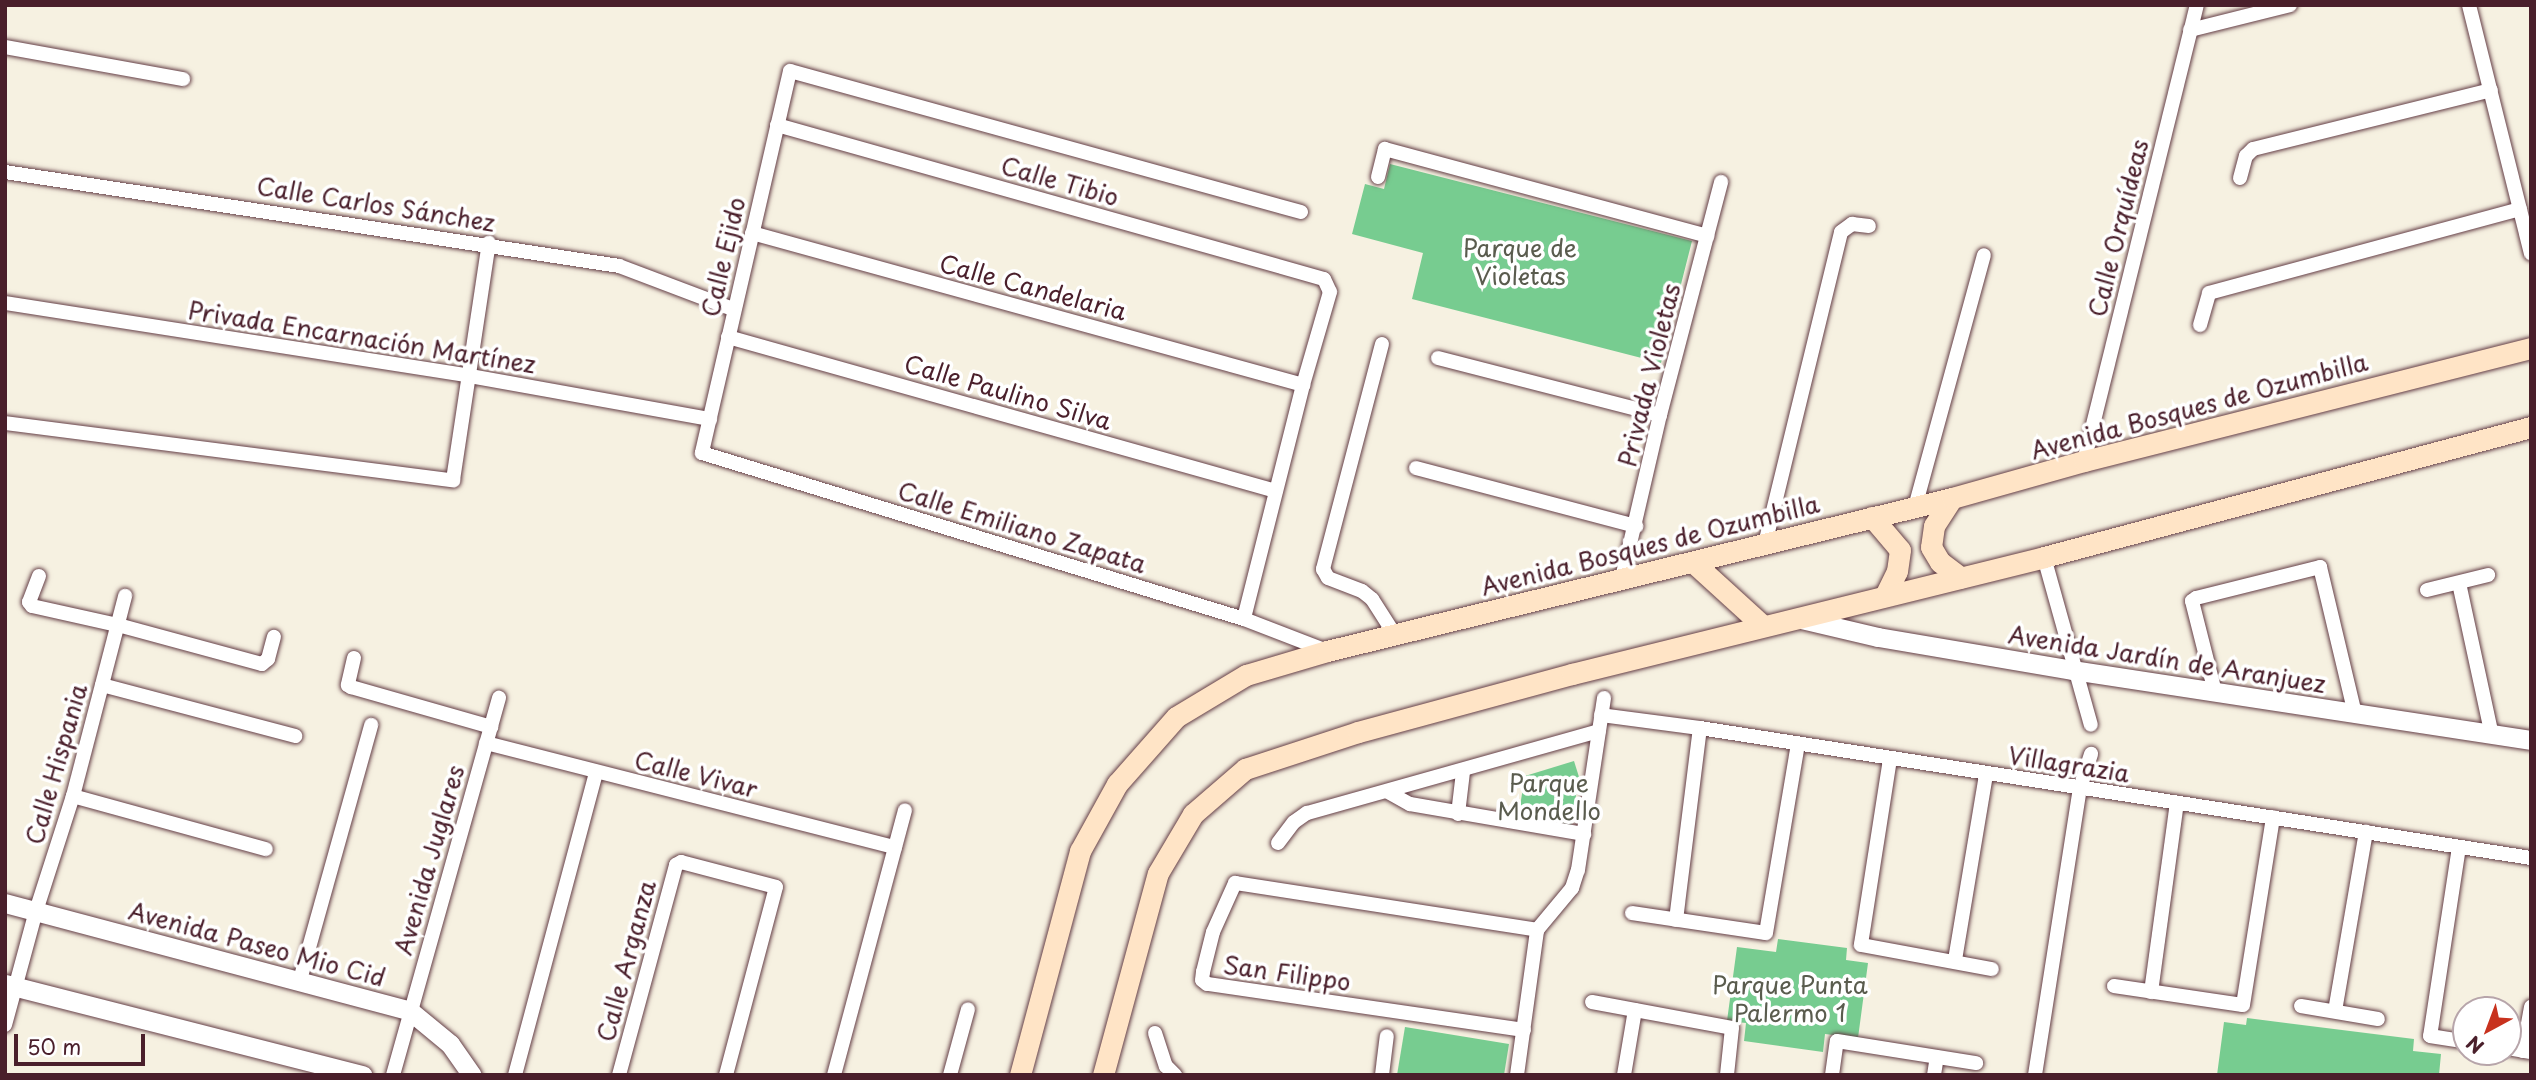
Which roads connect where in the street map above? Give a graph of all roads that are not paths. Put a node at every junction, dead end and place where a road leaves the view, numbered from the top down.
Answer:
1 (2197, 5) edge
2 (2290, 5) edge
3 (2469, 5) edge
4 (2190, 30) junction
5 (5, 47) edge
6 (183, 79) dead end
7 (2491, 90) junction
8 (777, 125) junction
9 (5, 172) edge
10 (1377, 177) dead end
11 (2240, 177) dead end
12 (1721, 182) dead end
13 (2521, 209) junction
14 (1301, 212) dead end
15 (1869, 226) dead end
16 (752, 233) junction
17 (1707, 236) junction
18 (489, 243) junction
19 (2531, 253) edge
20 (1984, 256) dead end
21 (5, 303) edge
22 (733, 309) junction
23 (2200, 325) dead end
24 (728, 337) junction
25 (1382, 344) dead end
26 (2531, 348) edge
27 (1438, 358) dead end
28 (470, 376) junction
29 (1303, 385) junction
30 (1660, 415) junction
31 (710, 419) junction
32 (5, 423) edge
33 (2531, 427) edge
34 (702, 453) joint
35 (2084, 461) junction
36 (1416, 468) dead end
37 (1276, 491) junction
38 (1952, 498) junction
39 (1915, 507) junction
40 (1872, 517) junction
41 (1636, 526) junction
42 (1765, 544) junction
43 (2044, 557) junction
44 (1694, 563) junction
45 (2488, 575) dead end
46 (39, 576) dead end
47 (1622, 578) junction
48 (1961, 578) junction
49 (2459, 583) junction
50 (2427, 590) dead end
51 (125, 596) dead end
52 (1885, 596) junction
53 (1244, 618) junction
54 (1797, 618) junction
55 (118, 625) junction
56 (1762, 625) junction
57 (1395, 635) junction
58 (275, 637) dead end
59 (1327, 651) junction
60 (354, 658) dead end
61 (2074, 670) junction
62 (102, 685) junction
63 (2215, 692) junction
64 (499, 698) dead end
65 (1604, 698) dead end
66 (2355, 714) junction
67 (1601, 715) junction
68 (371, 725) dead end
69 (2091, 725) dead end
70 (491, 727) junction
71 (1700, 728) junction
72 (1599, 731) junction
73 (2493, 734) junction
74 (295, 736) dead end
75 (2531, 740) edge
76 (486, 743) junction
77 (1798, 744) junction
78 (2091, 754) dead end
79 (1890, 759) junction
80 (596, 772) junction
81 (1463, 772) junction
82 (1986, 774) junction
83 (2080, 788) junction
84 (1388, 792) junction
85 (73, 796) junction
86 (2177, 803) junction
87 (905, 810) dead end
88 (1458, 814) junction
89 (2273, 817) junction
90 (2366, 832) junction
91 (1584, 834) junction
92 (1278, 843) dead end
93 (2459, 846) junction
94 (895, 847) junction
95 (266, 849) dead end
96 (2531, 858) edge
97 (5, 903) edge
98 (36, 911) junction
99 (1632, 914) dead end
100 (1676, 920) junction
101 (1538, 930) junction
102 (1955, 960) junction
103 (1992, 969) dead end
104 (300, 980) junction
105 (10, 985) edge
106 (2114, 986) dead end
107 (2151, 992) junction
108 (1592, 1002) dead end
109 (2301, 1006) dead end
110 (2531, 1007) edge
111 (968, 1009) dead end
112 (1635, 1010) junction
113 (410, 1011) junction
114 (2335, 1012) junction
115 (2378, 1018) dead end
116 (5, 1025) edge
117 (1524, 1030) junction
118 (1155, 1033) dead end
119 (1387, 1036) dead end
120 (2452, 1040) edge
121 (2527, 1051) edge
122 (288, 1056) junction
123 (1937, 1057) junction
124 (1976, 1063) dead end
125 (300, 1075) edge
126 (363, 1075) edge
127 (393, 1075) edge
128 (472, 1075) edge
129 (515, 1075) edge
130 (619, 1075) edge
131 (726, 1075) edge
132 (834, 1075) edge
133 (950, 1075) edge
134 (1020, 1075) edge
135 (1103, 1075) edge
136 (1175, 1075) edge
137 (1382, 1075) edge
138 (1517, 1075) edge
139 (1624, 1075) edge
140 (1727, 1075) edge
141 (1832, 1075) edge
142 (1934, 1075) edge
143 (2035, 1075) edge

1 - 4 street, Calle Orquídeas
2 - 4 street
3 - 7 street
4 - 35 street, Calle Orquídeas
5 - 6 street
7 - 11 street
7 - 13 street
8 - 14 street, Calle Ejido
8 - 16 street, Calle Ejido
8 - 29 street, Calle Tibio
9 - 18 street, Calle Carlos Sánchez
10 - 17 street
12 - 17 street, Privada Violetas
13 - 19 street
13 - 23 street
15 - 42 street
16 - 22 street, Calle Ejido
16 - 29 street, Calle Candelaria
17 - 30 street, Privada Violetas
18 - 22 street, Calle Carlos Sánchez
18 - 28 street
20 - 39 street
21 - 28 street, Privada Encarnación Martínez
22 - 24 street, Calle Ejido
24 - 31 street, Calle Ejido
24 - 37 street, Calle Paulino Silva
25 - 57 street
26 - 35 main road, Avenida Bosques de Ozumbilla
27 - 30 street
28 - 31 street, Privada Encarnación Martínez
28 - 32 street
29 - 37 street
30 - 41 street, Privada Violetas
31 - 34 street, Calle Ejido
33 - 43 main road
34 - 53 street, Calle Emiliano Zapata
35 - 38 main road, Avenida Bosques de Ozumbilla
36 - 41 street
37 - 53 street
38 - 39 main road, Avenida Bosques de Ozumbilla
38 - 48 main road
39 - 40 main road, Avenida Bosques de Ozumbilla
40 - 42 main road, Avenida Bosques de Ozumbilla
40 - 52 main road
41 - 47 street, Privada Violetas
42 - 44 main road, Avenida Bosques de Ozumbilla
43 - 48 main road
43 - 61 street
44 - 47 main road, Avenida Bosques de Ozumbilla
44 - 56 main road
45 - 49 street
46 - 55 street
47 - 57 main road, Avenida Bosques de Ozumbilla
48 - 52 main road
49 - 50 street
49 - 73 street
51 - 55 street, Calle Hispania
52 - 54 main road
53 - 59 street, Calle Emiliano Zapata
54 - 56 main road
54 - 61 street, Avenida Jardín de Aranjuez
55 - 58 street
55 - 62 street, Calle Hispania
56 - 135 main road
57 - 59 main road, Avenida Bosques de Ozumbilla
59 - 134 main road, Avenida Bosques de Ozumbilla
60 - 70 street
61 - 63 street, Avenida Jardín de Aranjuez
61 - 69 street
62 - 74 street
62 - 85 street, Calle Hispania
63 - 66 street, Avenida Jardín de Aranjuez
63 - 66 street
64 - 70 street, Avenida Juglares
65 - 67 street
66 - 73 street, Avenida Jardín de Aranjuez
67 - 71 street, Villagrazia
67 - 72 street
68 - 104 street
70 - 76 street, Avenida Juglares
71 - 77 street, Villagrazia
71 - 100 street
72 - 81 street
72 - 91 street
73 - 75 street, Avenida Jardín de Aranjuez
76 - 80 street, Calle Vivar
76 - 113 street, Avenida Juglares
77 - 79 street, Villagrazia
77 - 100 street
78 - 83 street
79 - 82 street, Villagrazia
79 - 102 street
80 - 94 street, Calle Vivar
80 - 129 street
81 - 84 street
81 - 88 street
82 - 83 street, Villagrazia
82 - 102 street
83 - 86 street, Villagrazia
83 - 143 street
84 - 88 street
84 - 92 street
85 - 95 street
85 - 98 street, Calle Hispania
86 - 89 street, Villagrazia
86 - 107 street
87 - 94 street
88 - 91 street
89 - 90 street, Villagrazia
89 - 107 street
90 - 93 street, Villagrazia
90 - 114 street
91 - 101 street
93 - 96 street, Villagrazia
93 - 120 street
94 - 132 street
97 - 98 street, Avenida Paseo Mio Cid
98 - 104 street, Avenida Paseo Mio Cid
98 - 105 street, Calle Hispania
99 - 100 street
101 - 117 street
101 - 117 street, San Filippo
102 - 103 street
104 - 113 street, Avenida Paseo Mio Cid
105 - 116 street, Calle Hispania
105 - 122 street
106 - 107 street
108 - 112 street
109 - 114 street
110 - 121 street
111 - 133 street
112 - 139 street
112 - 140 street
113 - 127 street, Avenida Juglares
113 - 128 street, Avenida Paseo Mio Cid
114 - 115 street
117 - 138 street
118 - 136 street
119 - 137 street
122 - 125 street
122 - 126 street
123 - 124 street
123 - 141 street
123 - 142 street
130 - 131 street, Calle Arganza

